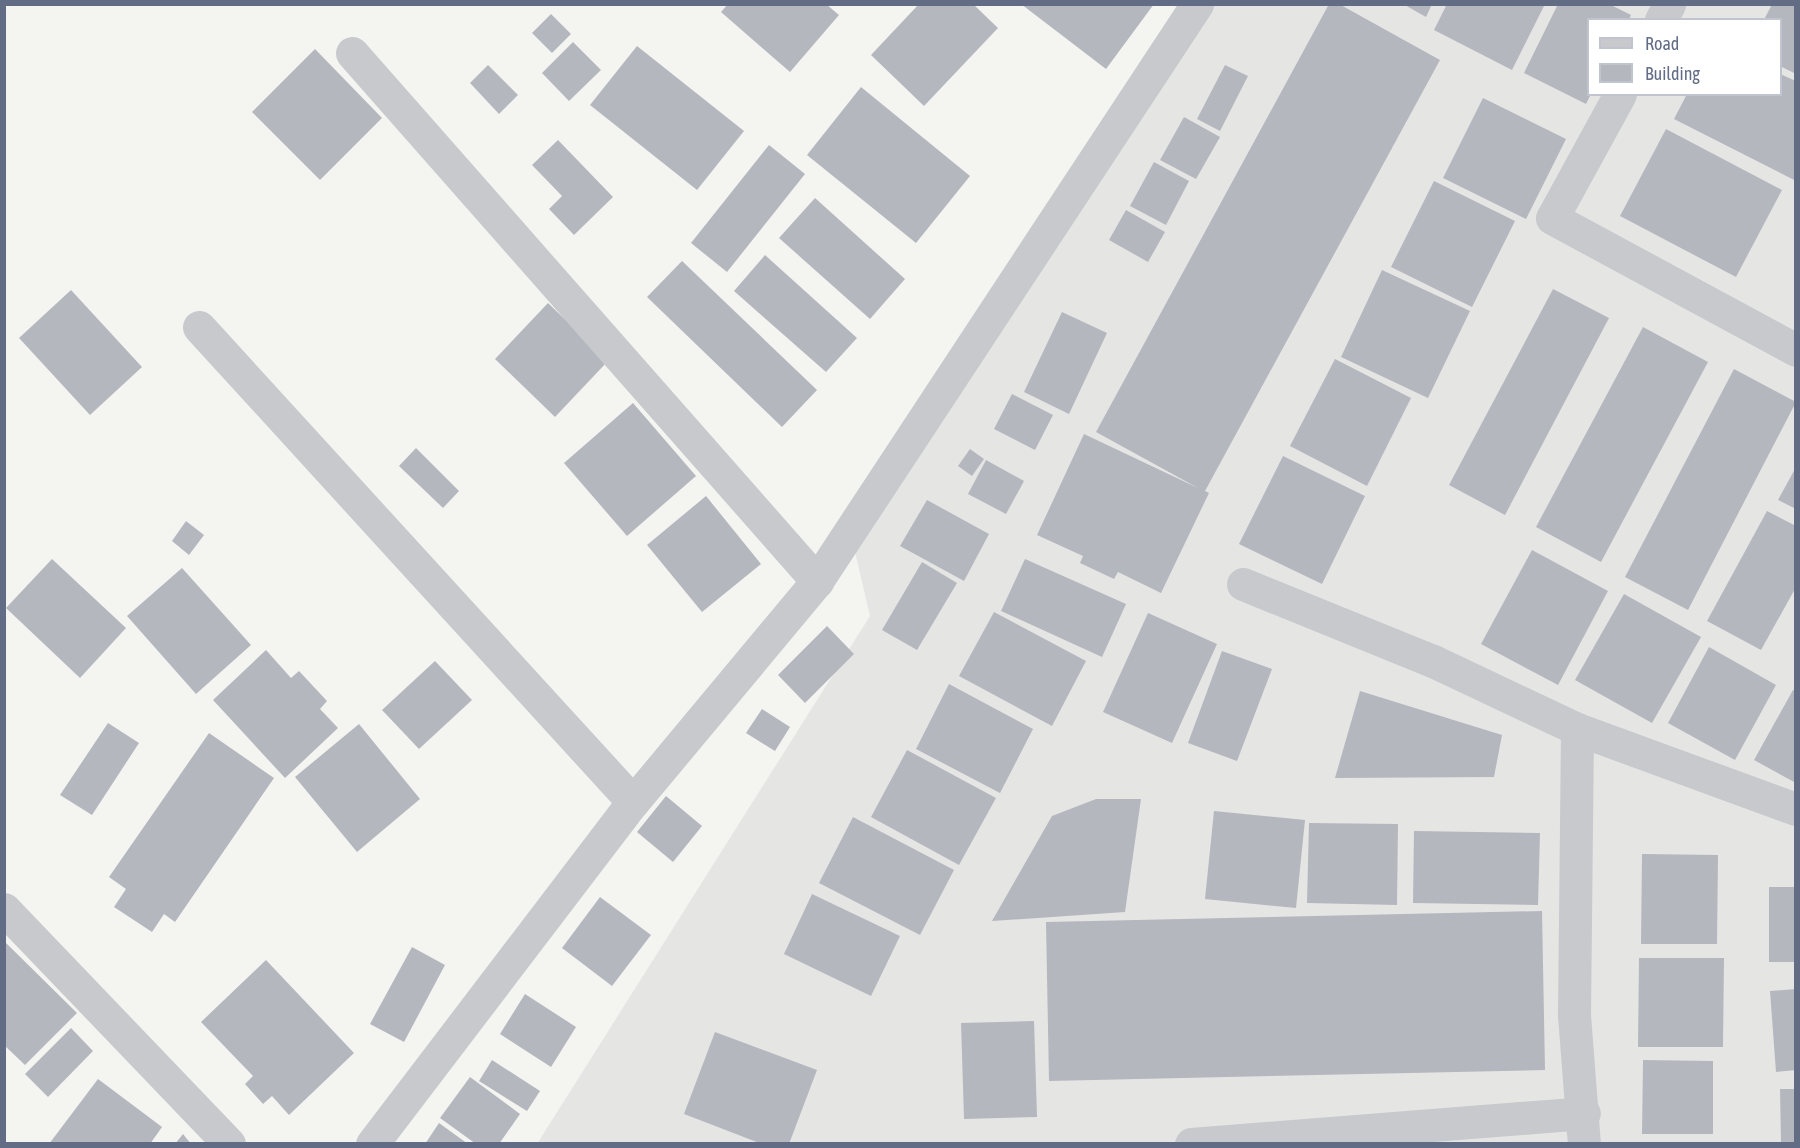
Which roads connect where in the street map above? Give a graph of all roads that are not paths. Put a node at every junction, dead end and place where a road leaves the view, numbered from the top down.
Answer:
1 (1197, 4) edge
2 (1669, 4) edge
3 (1662, 18) edge
4 (352, 53) dead end
5 (1619, 96) edge
6 (199, 327) dead end
7 (1794, 346) edge
8 (817, 581) junction
9 (1243, 584) dead end
10 (1577, 729) junction
11 (633, 802) junction
12 (1796, 809) edge
13 (4, 909) edge
14 (1584, 1128) edge
15 (1356, 1136) edge
16 (229, 1143) edge
17 (372, 1143) edge
18 (1191, 1143) edge

1 - 8 street
2 - 3 street
4 - 8 street
5 - 7 street
6 - 11 street
8 - 11 street
9 - 10 street
10 - 12 street
10 - 14 street
11 - 17 street
13 - 16 street
14 - 15 street
15 - 18 street

